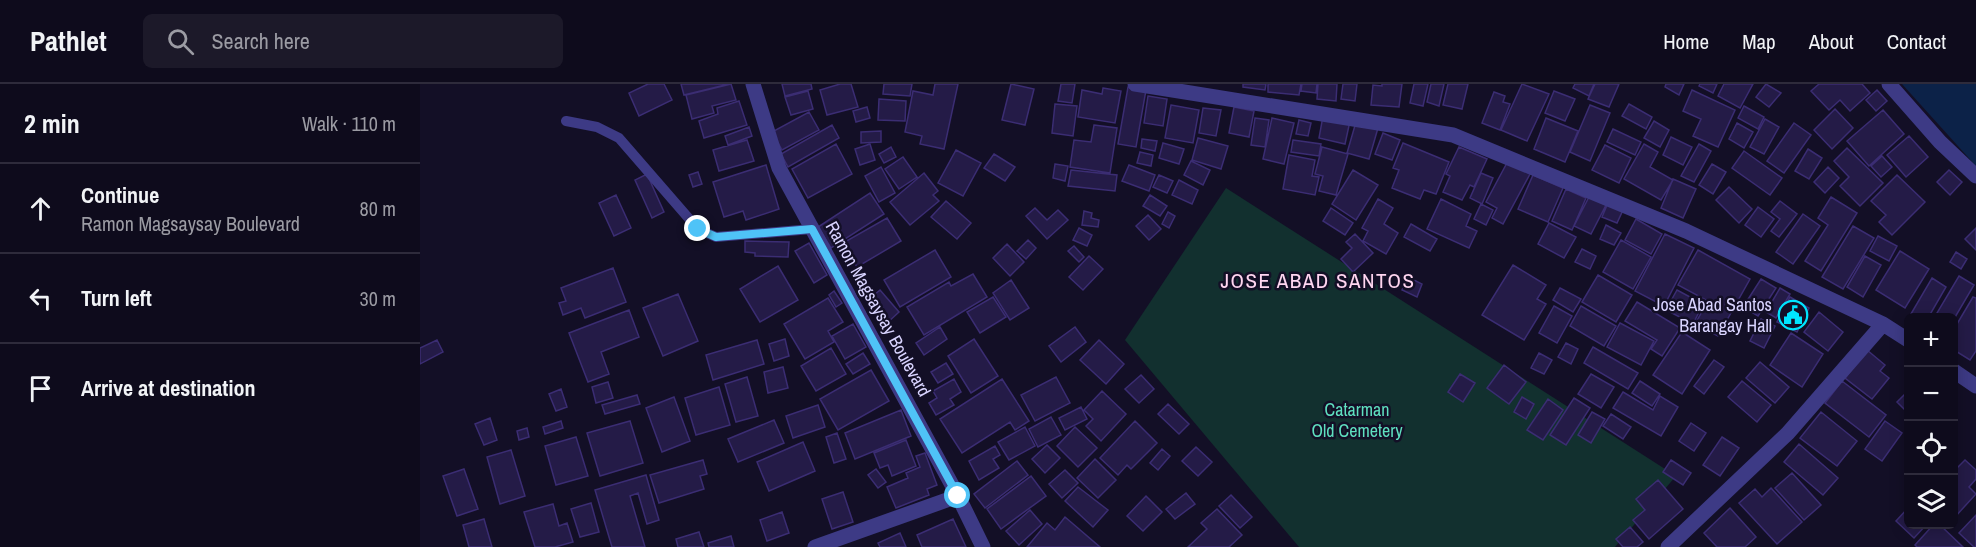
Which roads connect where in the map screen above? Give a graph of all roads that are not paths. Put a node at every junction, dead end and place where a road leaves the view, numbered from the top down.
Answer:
1 (753, 84) edge
2 (1136, 84) edge
3 (1889, 84) edge
4 (566, 121) dead end
5 (1976, 176) edge
6 (812, 229) junction
7 (1883, 324) junction
8 (1904, 337) edge
9 (1958, 374) edge
10 (1976, 386) edge
11 (958, 496) junction
12 (815, 547) edge
13 (982, 547) edge
14 (1668, 547) edge

1 - 6 street, Ramon Magsaysay Boulevard
2 - 7 street
3 - 5 street
4 - 6 lane
6 - 11 street, Ramon Magsaysay Boulevard
7 - 8 street
7 - 14 street
9 - 10 street
11 - 12 street
11 - 13 street, Ramon Magsaysay Boulevard

